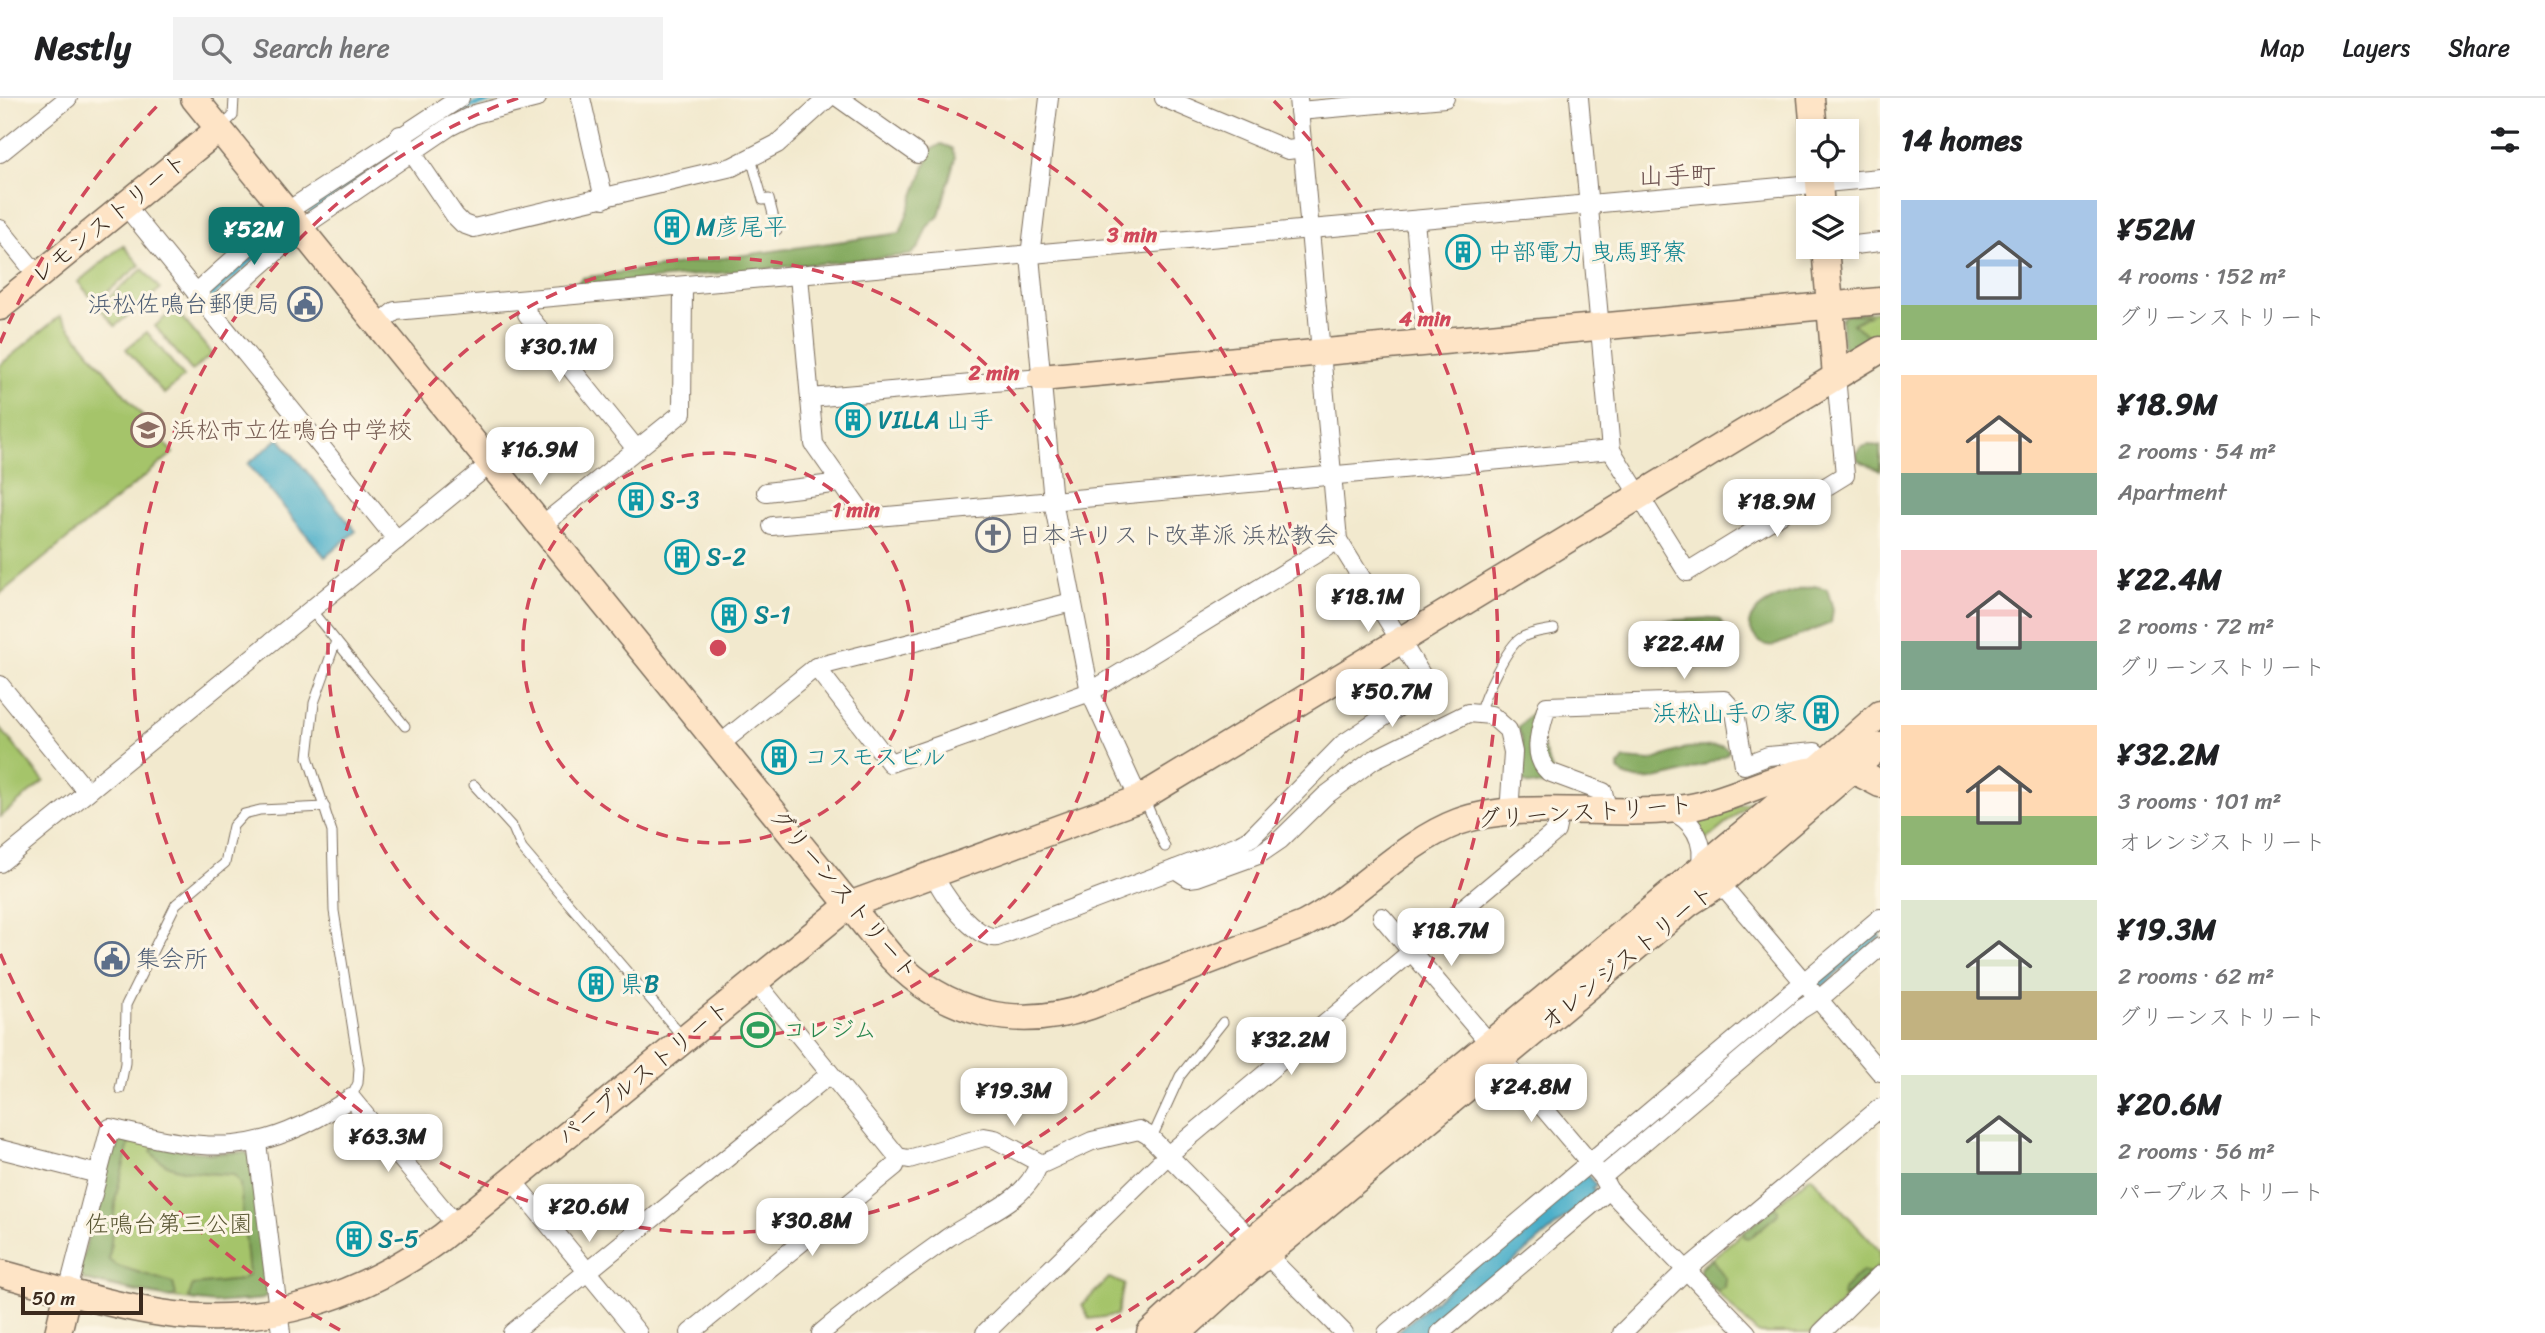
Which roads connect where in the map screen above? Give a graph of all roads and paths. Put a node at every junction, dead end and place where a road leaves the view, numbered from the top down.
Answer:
1 (68, 98) edge
2 (234, 98) edge
3 (458, 98) edge
4 (537, 98) edge
5 (581, 98) edge
6 (828, 98) edge
7 (839, 98) edge
8 (1049, 98) edge
9 (1164, 98) edge
10 (1445, 98) edge
11 (1579, 98) edge
12 (1811, 98) edge
13 (196, 99) edge
14 (1298, 105) edge
15 (1813, 119) edge
16 (219, 129) junction
17 (400, 135) junction
18 (1303, 148) junction
19 (412, 152) junction
20 (0, 153) edge
21 (918, 154) dead end
22 (751, 158) junction
23 (1880, 178) edge
24 (1819, 187) edge
25 (604, 199) junction
26 (125, 205) junction
27 (1589, 205) junction
28 (1415, 220) junction
29 (293, 221) junction
30 (0, 229) edge
31 (777, 230) dead end
32 (1310, 230) junction
33 (1880, 242) edge
34 (1859, 244) edge
35 (1030, 256) junction
36 (1826, 259) edge
37 (38, 276) junction
38 (799, 276) junction
39 (683, 287) junction
40 (196, 293) junction
41 (526, 301) junction
42 (1880, 301) edge
43 (1830, 306) junction
44 (0, 307) edge
45 (210, 310) junction
46 (378, 325) junction
47 (1600, 327) junction
48 (1426, 342) junction
49 (1880, 350) edge
50 (1321, 352) junction
51 (1836, 376) junction
52 (1041, 378) junction
53 (810, 398) junction
54 (637, 450) junction
55 (1611, 450) junction
56 (490, 464) junction
57 (1332, 475) junction
58 (839, 480) junction
59 (766, 492) dead end
60 (1640, 496) junction
61 (1053, 501) junction
62 (866, 517) junction
63 (541, 526) junction
64 (772, 526) dead end
65 (397, 540) junction
66 (1338, 540) junction
67 (1073, 603) junction
68 (311, 610) junction
69 (1554, 629) dead end
70 (336, 641) junction
71 (1401, 642) junction
72 (816, 667) junction
73 (0, 685) edge
74 (1090, 692) junction
75 (1480, 712) junction
76 (1880, 715) edge
77 (405, 726) dead end
78 (719, 744) junction
79 (1880, 746) edge
80 (1820, 767) junction
81 (1852, 771) junction
82 (1880, 784) edge
83 (474, 785) dead end
84 (87, 792) junction
85 (1141, 798) junction
86 (325, 807) junction
87 (1667, 809) junction
88 (1608, 811) junction
89 (1560, 812) junction
90 (1509, 814) junction
91 (1166, 846) dead end
92 (0, 863) edge
93 (1175, 869) junction
94 (933, 874) junction
95 (1710, 876) junction
96 (849, 905) junction
97 (1382, 917) dead end
98 (1880, 918) edge
99 (1880, 947) edge
100 (1412, 952) junction
101 (755, 981) junction
102 (1805, 982) junction
103 (1819, 998) junction
104 (1223, 1022) dead end
105 (684, 1039) junction
106 (1496, 1051) junction
107 (1880, 1072) edge
108 (830, 1074) junction
109 (120, 1089) dead end
110 (351, 1098) junction
111 (1880, 1108) edge
112 (1150, 1136) junction
113 (257, 1143) junction
114 (0, 1149) edge
115 (1168, 1155) junction
116 (898, 1157) junction
117 (1039, 1163) junction
118 (98, 1174) junction
119 (1600, 1177) junction
120 (512, 1180) junction
121 (456, 1225) junction
122 (1260, 1248) junction
123 (1685, 1271) junction
124 (587, 1272) junction
125 (0, 1273) edge
126 (1880, 1275) edge
127 (68, 1291) junction
128 (279, 1322) edge
129 (825, 1332) edge
130 (58, 1333) edge
131 (512, 1333) edge
132 (638, 1333) edge
133 (690, 1333) edge
134 (985, 1333) edge
135 (1150, 1333) edge
136 (1178, 1333) edge
137 (1345, 1333) edge
138 (1387, 1333) edge
139 (1440, 1333) edge
140 (1622, 1333) edge
141 (1747, 1333) edge
142 (1821, 1333) edge

1 - 20 street
2 - 16 lane
3 - 17 street
4 - 19 street
5 - 25 street
6 - 22 street
7 - 21 street
8 - 35 street
9 - 18 street
10 - 14 street
11 - 27 street
12 - 15 street
13 - 16 street, グリーンストリート
14 - 18 street
16 - 26 street, レモンストリート
16 - 29 street, グリーンストリート
17 - 19 street
17 - 29 street
18 - 32 street
19 - 25 street
19 - 29 street
22 - 25 street
22 - 31 lane
23 - 24 street
24 - 27 street
26 - 37 street, レモンストリート
26 - 40 street
27 - 28 street
27 - 47 street
28 - 32 street
28 - 48 street
29 - 40 street
29 - 45 street
29 - 46 street, グリーンストリート
30 - 37 street
32 - 35 street
32 - 50 street
33 - 34 street
35 - 38 street
35 - 52 street
36 - 43 street
37 - 44 street, レモンストリート
38 - 39 street
38 - 53 street
39 - 41 street
39 - 54 street
40 - 45 street
41 - 46 street
41 - 54 street
42 - 43 street
43 - 47 street
43 - 51 street
45 - 65 street
46 - 56 street, グリーンストリート
47 - 48 street
47 - 55 street
48 - 50 street
49 - 51 street, パープルストリート
50 - 52 street
50 - 57 street
51 - 60 street, パープルストリート
51 - 60 street
52 - 53 street
52 - 61 street
53 - 58 street
54 - 63 street
55 - 57 street
55 - 60 street
56 - 63 street, グリーンストリート
56 - 65 street
57 - 61 street
57 - 66 street
58 - 59 street
58 - 62 street
60 - 71 street, パープルストリート
61 - 62 street
61 - 67 street
62 - 64 street
63 - 78 street, グリーンストリート
65 - 68 street
66 - 71 street
66 - 74 street
67 - 72 street
67 - 74 street
68 - 70 lane
68 - 84 street
69 - 75 lane
70 - 77 lane
70 - 86 lane
71 - 85 street, パープルストリート
71 - 93 street
72 - 74 street
72 - 78 street
73 - 84 street
74 - 85 street
75 - 90 street
75 - 93 street
76 - 80 street, オレンジストリート
78 - 96 street, グリーンストリート
79 - 81 street, オレンジストリート
80 - 81 street, グリーンストリート
80 - 87 street, グリーンストリート
80 - 88 street
80 - 95 street, オレンジストリート
81 - 82 street
81 - 95 street, オレンジストリート
83 - 105 lane
84 - 92 street
85 - 91 lane
85 - 94 street, パープルストリート
86 - 109 lane
86 - 110 lane
87 - 88 street, グリーンストリート
87 - 95 street
88 - 89 street, グリーンストリート
89 - 90 street, グリーンストリート
89 - 100 street
90 - 96 street, グリーンストリート
93 - 94 street
94 - 96 street, パープルストリート
95 - 102 street
95 - 106 street, オレンジストリート
96 - 101 street, パープルストリート
97 - 100 street
98 - 102 street
99 - 103 street
100 - 106 street
100 - 115 street
101 - 105 street, パープルストリート
101 - 108 street
102 - 103 street
102 - 119 street
103 - 107 street
103 - 119 street
104 - 112 lane
105 - 120 street, パープルストリート
106 - 119 street
106 - 122 street, オレンジストリート
108 - 116 street
108 - 124 street
110 - 113 street
110 - 121 street
111 - 123 street
112 - 115 street
112 - 117 street
113 - 118 street
113 - 128 street
114 - 118 street
115 - 122 street
115 - 134 street
116 - 117 street
116 - 133 street
117 - 129 street
118 - 127 street
119 - 123 street
119 - 138 street
119 - 139 street
120 - 121 street, パープルストリート
120 - 124 street
121 - 128 street, パープルストリート
122 - 135 street, オレンジストリート
122 - 136 street, オレンジストリート
122 - 137 street
123 - 140 street
123 - 141 street
124 - 131 street
124 - 132 street
125 - 127 street, パープルストリート
126 - 142 street
127 - 128 street, パープルストリート
127 - 130 street

